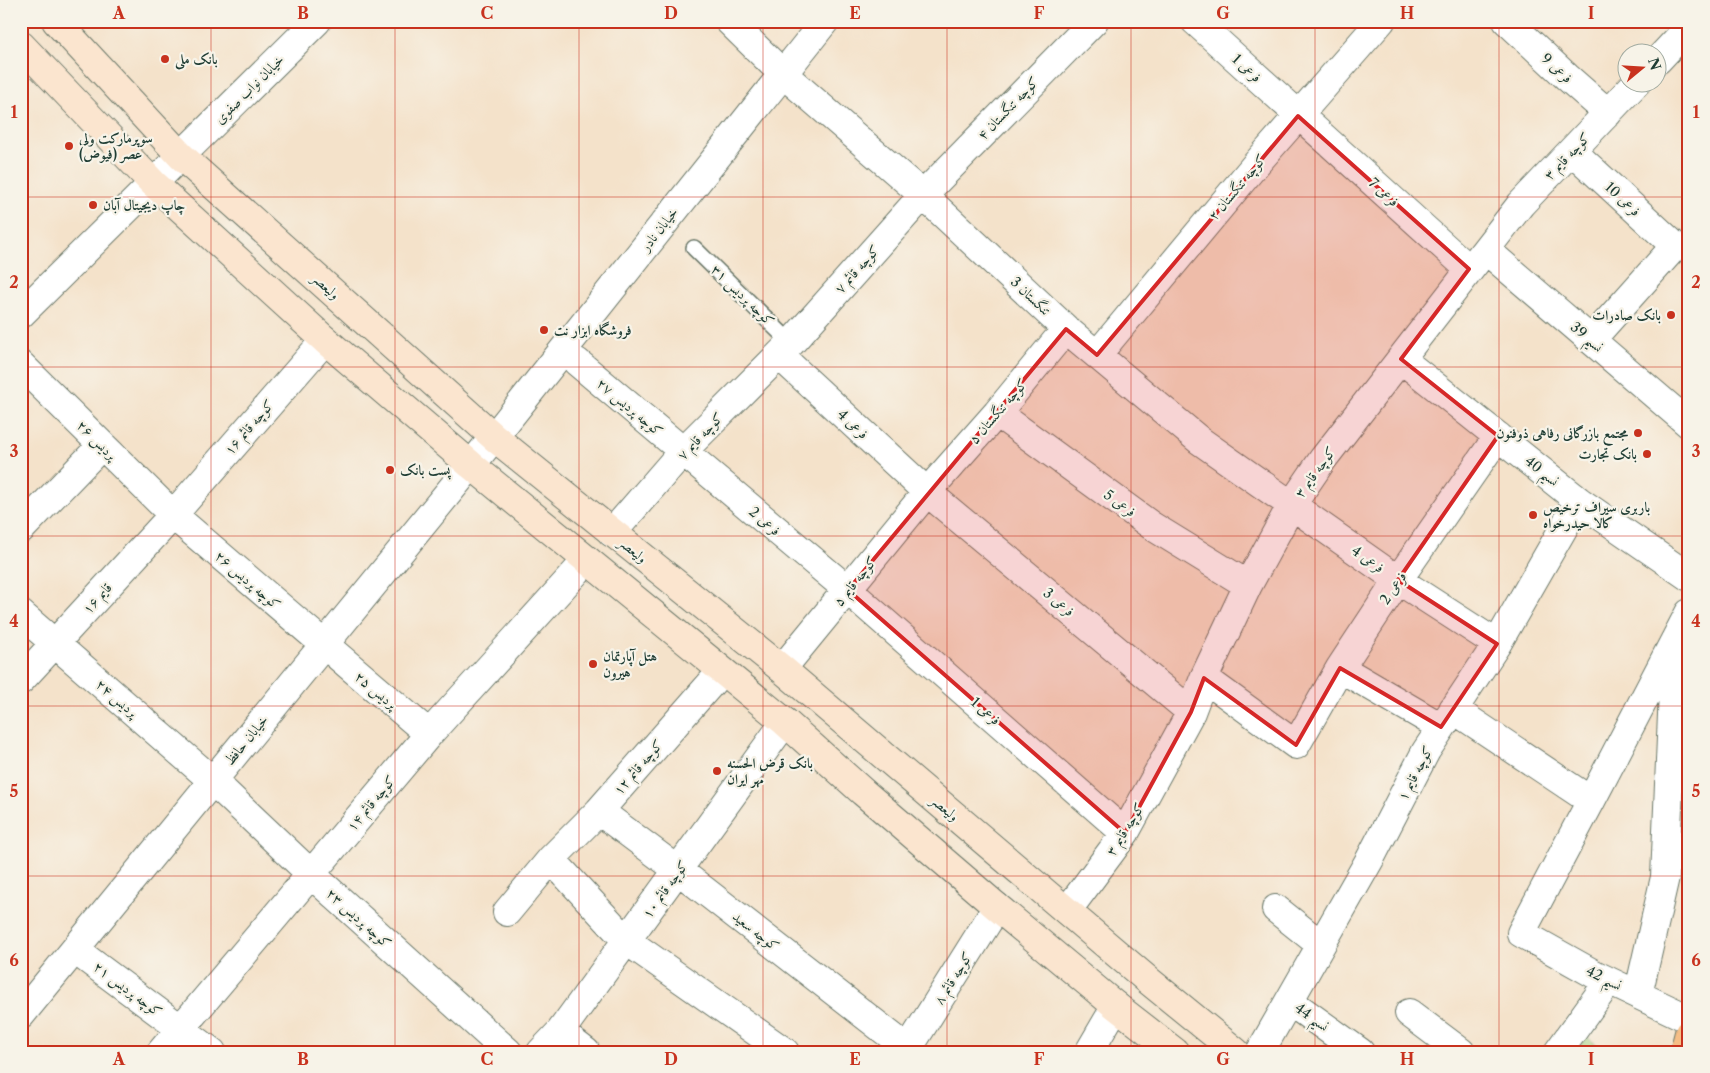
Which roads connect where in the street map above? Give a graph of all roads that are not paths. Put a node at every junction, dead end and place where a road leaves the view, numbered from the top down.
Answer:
1 (56, 21) edge
2 (317, 21) edge
3 (729, 21) edge
4 (825, 21) edge
5 (1094, 21) edge
6 (1195, 21) edge
7 (1381, 21) edge
8 (1507, 21) edge
9 (1680, 27) edge
10 (1668, 45) edge
11 (21, 46) edge
12 (782, 74) junction
13 (1628, 92) edge
14 (1608, 113) junction
15 (1298, 116) junction
16 (1572, 151) junction
17 (181, 156) junction
18 (153, 183) junction
19 (923, 196) junction
20 (694, 248) dead end
21 (1478, 260) junction
22 (21, 314) edge
23 (1066, 329) junction
24 (326, 340) junction
25 (1591, 340) junction
26 (785, 349) junction
27 (1097, 355) junction
28 (1401, 359) junction
29 (577, 362) dead end
30 (21, 366) edge
31 (997, 413) junction
32 (1689, 424) edge
33 (1498, 436) junction
34 (494, 437) junction
35 (102, 446) junction
36 (683, 451) junction
37 (471, 465) junction
38 (927, 492) junction
39 (1579, 500) junction
40 (1291, 506) junction
41 (173, 515) junction
42 (21, 530) edge
43 (612, 533) junction
44 (587, 560) junction
45 (1689, 577) edge
46 (1398, 580) junction
47 (1248, 585) junction
48 (848, 590) junction
49 (1689, 613) edge
50 (21, 614) edge
51 (1676, 638) junction
52 (54, 644) junction
53 (1497, 644) junction
54 (324, 645) junction
55 (1340, 668) junction
56 (782, 669) junction
57 (721, 672) junction
58 (1204, 678) junction
59 (21, 680) edge
60 (1191, 712) junction
61 (1447, 718) junction
62 (785, 722) junction
63 (428, 734) junction
64 (213, 781) junction
65 (1591, 802) junction
66 (599, 811) junction
67 (1125, 833) junction
68 (551, 860) junction
69 (678, 870) junction
70 (311, 874) junction
71 (997, 907) junction
72 (1276, 908) dead end
73 (1067, 911) junction
74 (507, 912) dead end
75 (627, 941) junction
76 (1321, 945) junction
77 (75, 950) junction
78 (1609, 981) junction
79 (1638, 996) junction
80 (1289, 1001) junction
81 (1116, 1006) junction
82 (1410, 1013) dead end
83 (21, 1015) edge
84 (1689, 1019) edge
85 (180, 1029) junction
86 (560, 1032) junction
87 (1689, 1033) edge
88 (910, 1051) edge
89 (161, 1052) edge
90 (212, 1052) edge
91 (508, 1052) edge
92 (541, 1052) edge
93 (586, 1052) edge
94 (785, 1052) edge
95 (1089, 1052) edge
96 (1174, 1052) edge
97 (1236, 1052) edge
98 (1260, 1052) edge
99 (1360, 1052) edge
100 (1461, 1052) edge
101 (1558, 1052) edge
102 (1684, 1052) edge

1 - 17 main road, ولیعصر
2 - 17 street, خیابان نواب صفوی
3 - 12 street, تنگستان 3
4 - 12 street, خیابان نادر
5 - 19 street, کوچه تنگستان ۴
6 - 15 street, فرعی 1
7 - 15 street, کوچه تنگستان ۲
8 - 14 street, فرعی 9
9 - 10 street
11 - 18 main road
12 - 19 street, تنگستان 3
12 - 34 street, خیابان نادر
13 - 14 street, کوچه قایم ۳
14 - 16 street, کوچه قایم ۳
15 - 21 street, فرعی 7
15 - 27 street, کوچه تنگستان ۲
16 - 21 street, کوچه قایم ۳
16 - 25 street, فرعی 10
17 - 18 street, خیابان نواب صفوی
17 - 34 main road, ولیعصر
18 - 22 street
18 - 24 main road
19 - 23 street, تنگستان 3
19 - 26 street, کوچه قائم ۷
20 - 26 lane, کوچه پردیس ۳۱
21 - 25 street, نسیم 39
21 - 28 street, کوچه قایم ۳
23 - 27 street, تنگستان 3
23 - 31 street, کوچه تنگستان ۵
24 - 37 main road
24 - 41 street, کوچه قائم ۱۶
25 - 32 street, نسیم 39
26 - 36 street, کوچه قایم ۷
26 - 38 street, فرعی 4
27 - 40 street, تنگستان 3
28 - 33 street, نسیم 40
28 - 40 street, کوچه قایم ۳
29 - 36 street, کوچه پردیس ۲۷
30 - 35 street, پردیس ۲۶
31 - 38 street, کوچه تنگستان ۵
31 - 47 street, فرعی 5
33 - 39 street, نسیم 40
33 - 46 street, فرعی 2
34 - 37 street, خیابان نادر
34 - 43 main road, ولیعصر
35 - 41 street, پردیس ۲۶
35 - 42 street
36 - 43 street, کوچه قایم ۷
36 - 48 street, فرعی 2
37 - 44 main road
37 - 54 street, خیابان حافظ
38 - 48 street, کوچه قایم ۵
38 - 60 street, فرعی 3
39 - 45 street, نسیم 40
39 - 53 street, کوچه قایم ۱
40 - 46 street, فرعی 4
40 - 47 street, کوچه قایم ۳
41 - 52 street, قایم ۱۶
41 - 54 street, کوچه پردیس ۲۶
43 - 56 main road, ولیعصر
44 - 57 main road
44 - 63 street, کوچه قائم ۱۴
46 - 53 street, فرعی 4
46 - 55 street, فرعی 2
47 - 58 street, کوچه قایم ۳
48 - 56 street, کوچه قایم ۵
48 - 67 street, فرعی 1
49 - 51 street
50 - 52 street, پردیس ۲۴
51 - 65 street
51 - 79 street
52 - 59 street, قایم ۱۶
52 - 64 street, پردیس ۲۴
53 - 61 street, کوچه قایم ۱
54 - 63 street, پردیس ۲۵
54 - 64 street, خیابان حافظ
55 - 58 street, فرعی 2
55 - 61 street
56 - 73 main road, ولیعصر
57 - 62 main road
57 - 66 street, کوچه قائم ۱۲
58 - 60 street, کوچه قایم ۳
60 - 67 street, کوچه قایم ۳
61 - 65 street
61 - 76 street, کوچه قایم ۱
62 - 69 street, کوچه قائم ۱۰
62 - 71 main road
63 - 70 street, کوچه قائم ۱۴
64 - 70 street, کوچه پردیس ۲۳
64 - 77 street, خیابان حافظ
65 - 78 street, نسیم 42
66 - 68 street, کوچه قائم ۱۲
66 - 69 street, کوچه سعید
67 - 73 street, کوچه قایم ۳
68 - 74 street, کوچه قائم ۱۲
68 - 75 street
69 - 75 street, کوچه قائم ۱۰
69 - 88 street, کوچه سعید
70 - 85 street, کوچه قائم ۱۴
70 - 91 street, کوچه پردیس ۲۳
71 - 81 main road
71 - 88 street, کوچه قائم ۸
72 - 76 street
73 - 97 main road, ولیعصر
75 - 86 street, کوچه قائم ۱۰
75 - 94 street
76 - 80 street, کوچه قایم ۱
77 - 83 street, خیابان حافظ
77 - 85 street, کوچه پردیس ۲۱
78 - 79 street, نسیم 42
78 - 101 street
79 - 84 street, نسیم 42
80 - 98 street, کوچه قایم ۱
80 - 99 street, نسیم 44
81 - 95 street
81 - 96 main road
82 - 100 street
85 - 89 street, کوچه قائم ۱۴
85 - 90 street, کوچه پردیس ۲۱
86 - 92 street, کوچه قائم ۱۰
86 - 93 street
87 - 102 main road

